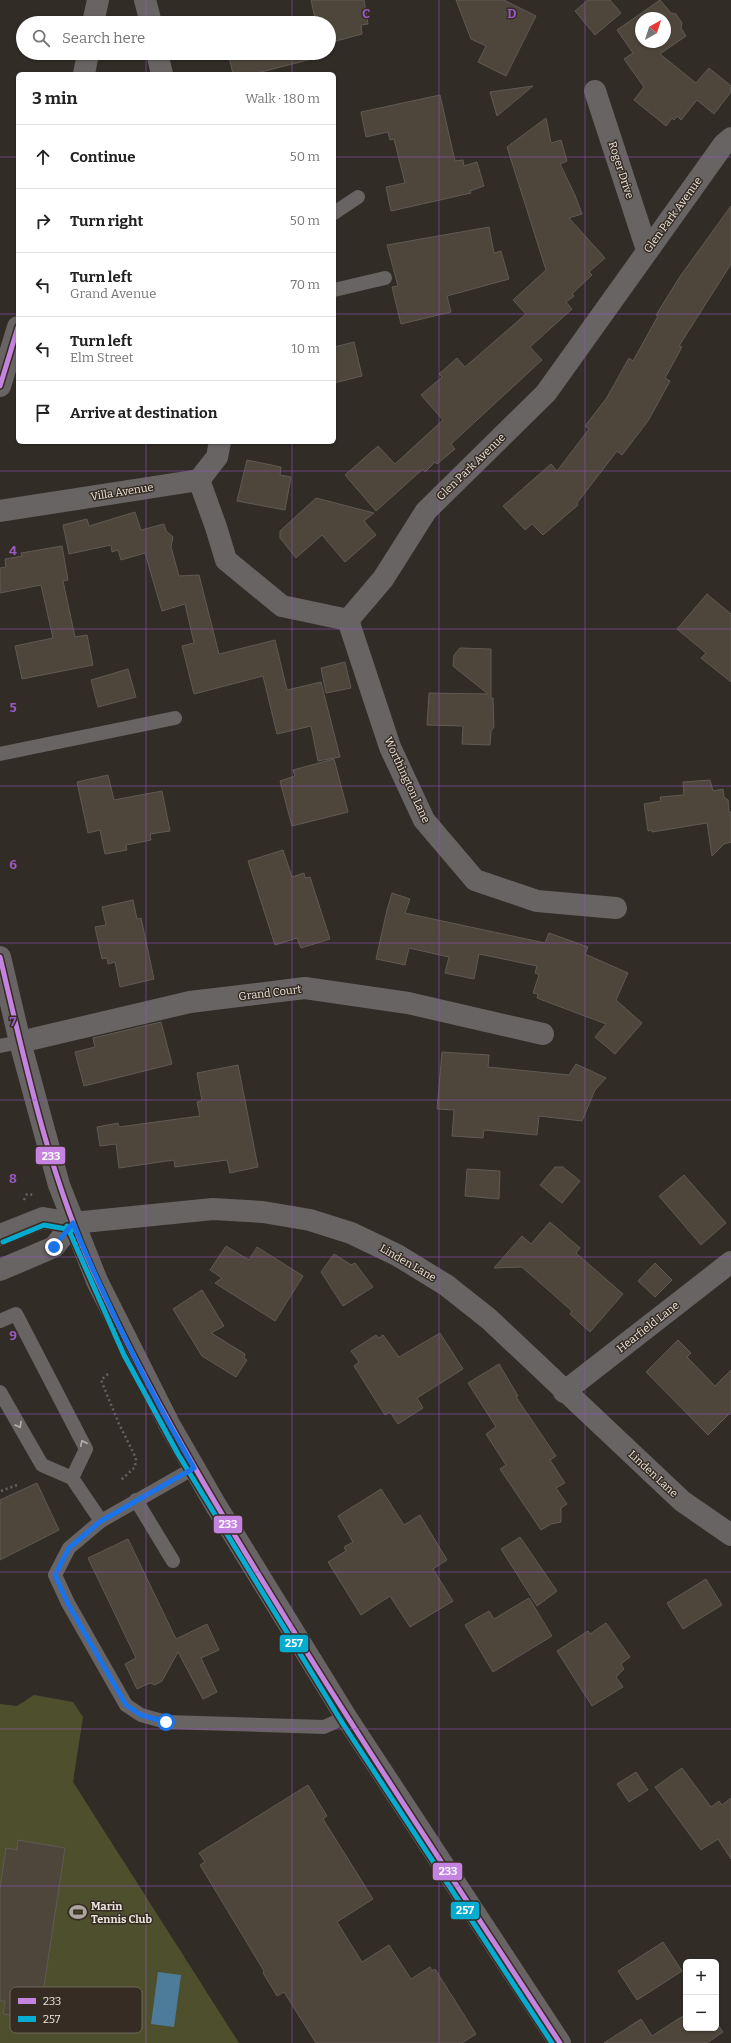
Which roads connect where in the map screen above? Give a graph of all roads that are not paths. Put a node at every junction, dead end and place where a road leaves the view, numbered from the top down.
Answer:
1 (98, 0) edge
2 (145, 0) edge
3 (95, 16) edge
4 (148, 16) edge
5 (87, 60) edge
6 (159, 60) edge
7 (84, 72) edge
8 (162, 72) edge
9 (595, 91) dead end
10 (731, 138) edge
11 (358, 197) dead end
12 (336, 212) edge
13 (647, 250) junction
14 (385, 278) dead end
15 (336, 290) edge
16 (16, 334) edge
17 (0, 386) edge
18 (220, 444) edge
19 (199, 480) junction
20 (0, 511) edge
21 (348, 620) junction
22 (175, 718) dead end
23 (0, 754) edge
24 (616, 908) dead end
25 (0, 957) edge
26 (544, 1034) dead end
27 (10, 1044) edge
28 (73, 1223) junction
29 (0, 1235) edge
30 (731, 1262) edge
31 (0, 1270) edge
32 (0, 1321) edge
33 (0, 1392) edge
34 (564, 1392) junction
35 (194, 1468) junction
36 (72, 1478) junction
37 (136, 1500) junction
38 (101, 1521) junction
39 (731, 1535) edge
40 (173, 1560) dead end
41 (346, 1717) junction
42 (560, 2043) edge

1 - 3 street
2 - 4 street
5 - 7 street
6 - 8 street
9 - 13 street, Roger Drive
10 - 13 street, Glen Park Avenue
11 - 12 lane
13 - 21 street, Glen Park Avenue
14 - 15 lane
16 - 17 street
18 - 19 street
19 - 20 street, Villa Avenue
19 - 21 street
21 - 24 street, Worthington Lane
22 - 23 lane
25 - 27 street
26 - 27 street, Grand Court
27 - 28 street
28 - 29 street, Linden Lane
28 - 31 street
28 - 34 street, Linden Lane
28 - 35 street
30 - 34 street, Hearfield Lane
36 -> 32 lane
33 -> 36 lane
34 - 39 street, Linden Lane
35 - 37 lane
35 - 41 street
36 - 38 lane
37 - 38 lane
37 - 40 lane
38 - 41 lane
41 - 42 street

